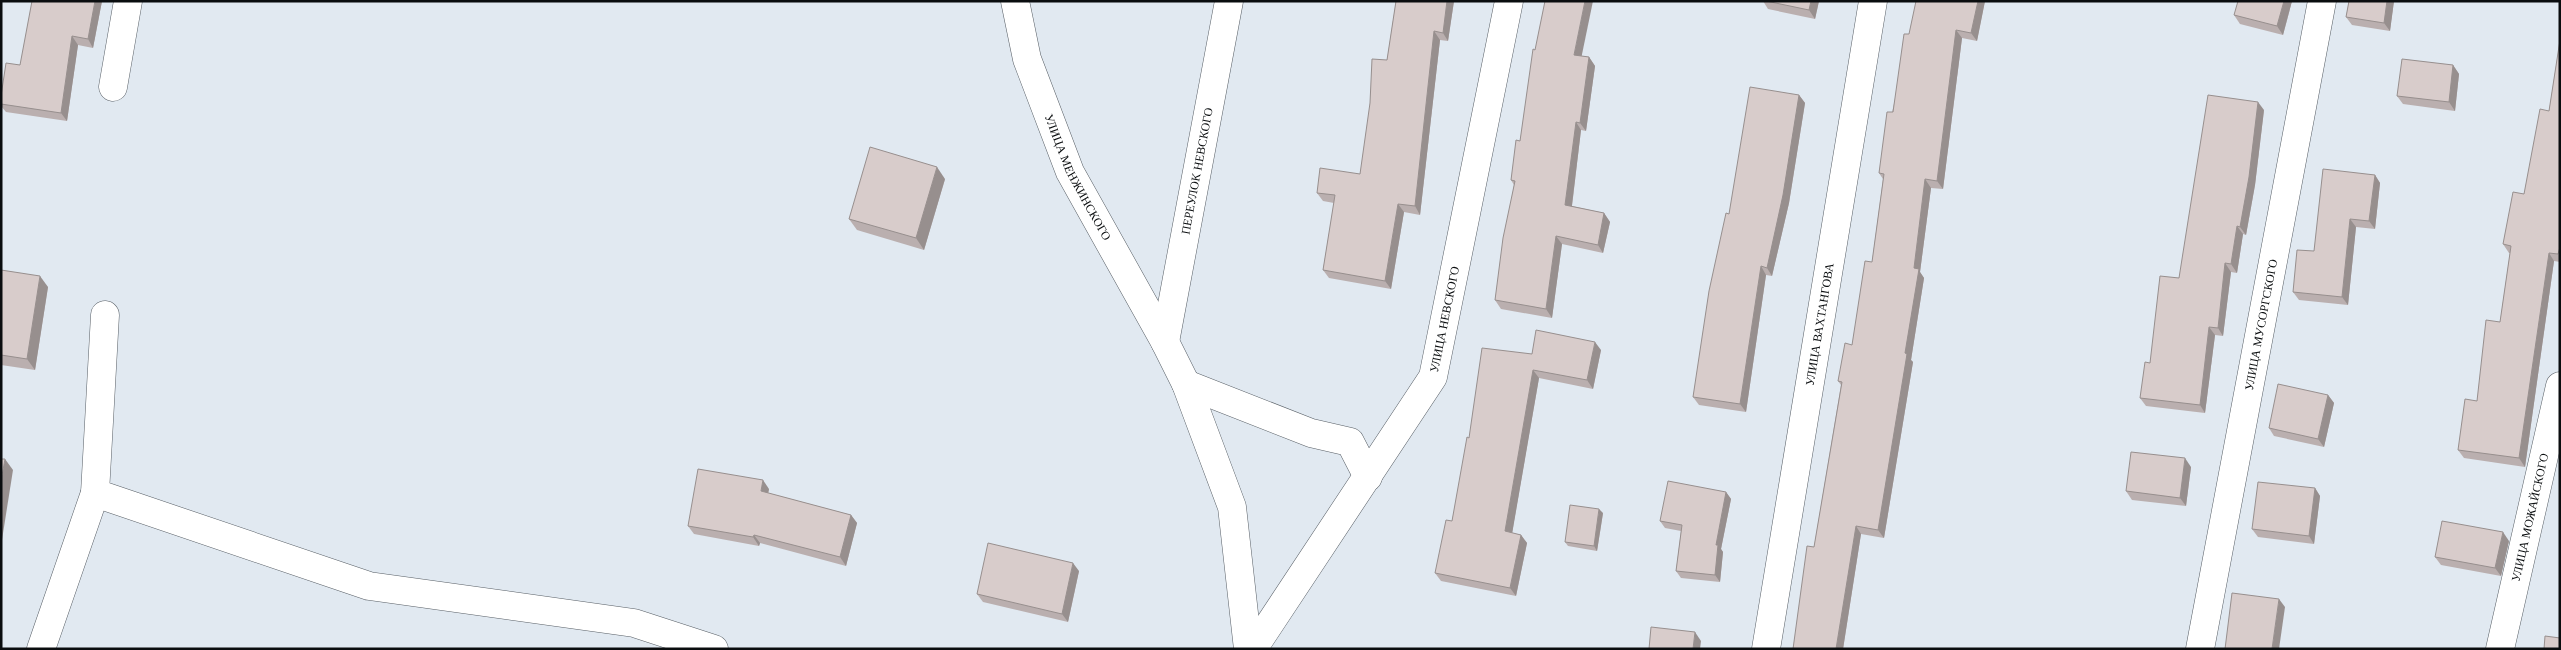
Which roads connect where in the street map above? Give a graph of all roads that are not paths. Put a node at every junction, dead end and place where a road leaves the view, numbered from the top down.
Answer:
1 (128, 1) edge
2 (1015, 1) edge
3 (1230, 1) edge
4 (1509, 1) edge
5 (1873, 1) edge
6 (2322, 1) edge
7 (113, 87) dead end
8 (105, 315) dead end
9 (1165, 342) junction
10 (1186, 384) junction
11 (2560, 386) edge
12 (1368, 477) junction
13 (95, 493) junction
14 (41, 649) edge
15 (714, 649) edge
16 (1248, 649) edge
17 (1253, 649) edge
18 (1766, 649) edge
19 (2200, 649) edge
20 (2500, 649) edge

1 - 7 street
2 - 9 street, УЛИЦА МЕНЖИНСКОГО
3 - 9 street, ПЕРЕУЛОК НЕВСКОГО
4 - 12 street, УЛИЦА НЕВСКОГО
5 - 18 street, УЛИЦА ВАХТАНГОВА
6 - 19 street, УЛИЦА МУСОРГСКОГО
8 - 13 street
9 - 10 street, УЛИЦА МЕНЖИНСКОГО
10 - 12 street
10 - 16 street, УЛИЦА МЕНЖИНСКОГО
11 - 20 street, УЛИЦА МОЖАЙСКОГО
12 - 17 street, УЛИЦА НЕВСКОГО
13 - 14 street
13 - 15 street

